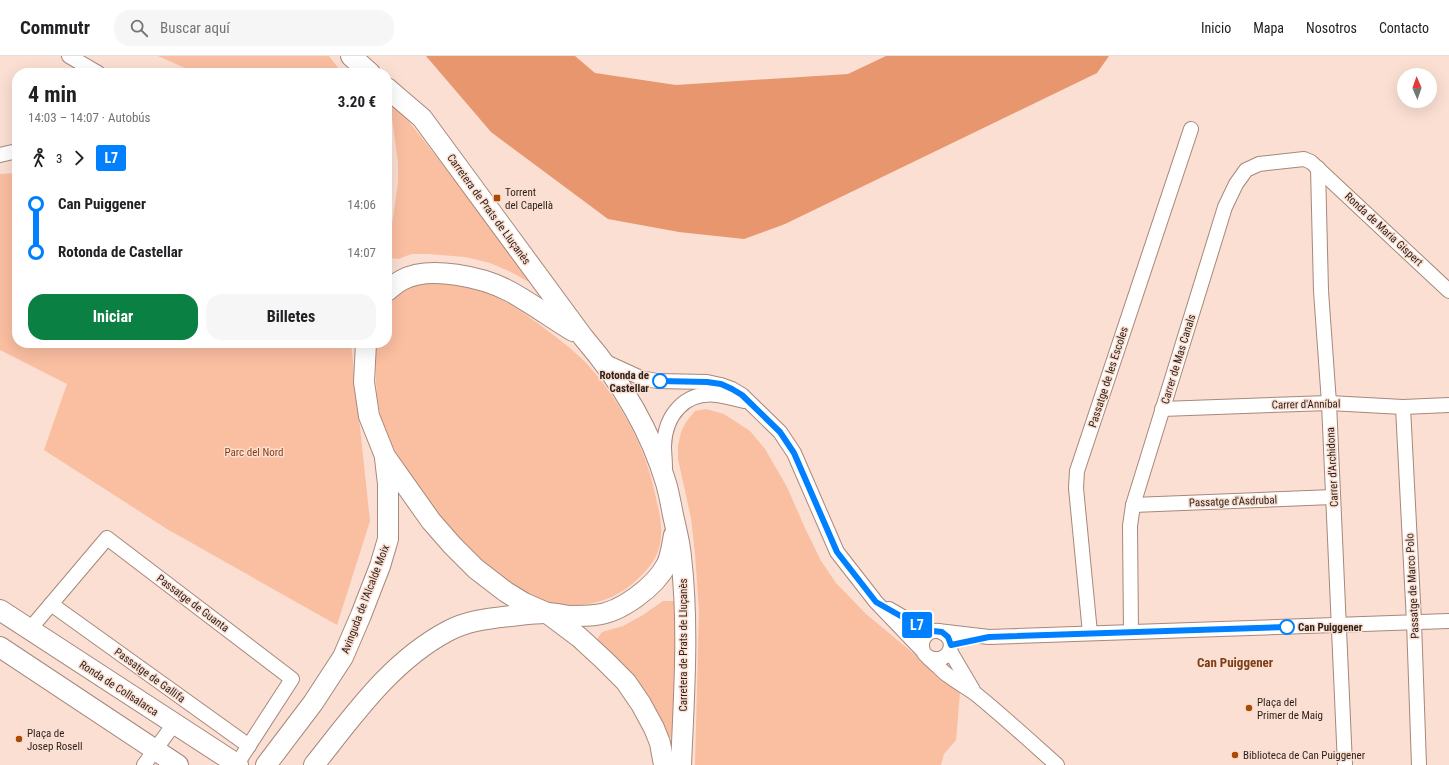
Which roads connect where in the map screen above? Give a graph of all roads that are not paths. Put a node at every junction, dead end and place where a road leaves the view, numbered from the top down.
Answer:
1 (351, 56) edge
2 (76, 64) edge
3 (86, 68) edge
4 (357, 68) edge
5 (364, 68) edge
6 (392, 92) edge
7 (1191, 129) dead end
8 (12, 152) edge
9 (0, 155) edge
10 (1318, 168) junction
11 (392, 287) edge
12 (1449, 290) edge
13 (583, 337) junction
14 (366, 348) edge
15 (603, 360) junction
16 (748, 402) junction
17 (1330, 403) junction
18 (1449, 405) edge
19 (1403, 407) junction
20 (1162, 408) junction
21 (385, 456) junction
22 (666, 484) junction
23 (1333, 497) junction
24 (1132, 505) junction
25 (675, 525) junction
26 (876, 602) junction
27 (51, 604) junction
28 (0, 610) edge
29 (547, 613) junction
30 (1449, 621) edge
31 (1414, 622) junction
32 (1340, 626) junction
33 (30, 629) junction
34 (936, 631) junction
35 (1131, 632) junction
36 (1090, 633) junction
37 (989, 637) junction
38 (0, 647) edge
39 (950, 648) junction
40 (925, 653) junction
41 (975, 693) junction
42 (174, 724) junction
43 (249, 746) junction
44 (156, 749) junction
45 (144, 765) edge
46 (178, 765) edge
47 (238, 765) edge
48 (266, 765) edge
49 (314, 765) edge
50 (664, 765) edge
51 (681, 765) edge
52 (1057, 765) edge
53 (1345, 765) edge
54 (1419, 765) edge

1 - 4 street
1 - 5 street
2 - 3 street
6 - 13 street, Carretera de Prats de Lluçanès
7 - 36 street, Passatge de les Escoles
8 - 9 street
10 - 12 street, Ronda de Maria Gispert
10 - 17 street, Carrer d'Archidona
10 - 20 street, Carrer de Mas Canals
11 - 13 street, Carretera de Prats de Lluçanès
13 - 15 street, Carretera de Prats de Lluçanès
14 - 21 street, Carretera de Prats de Lluçanès
15 - 16 street
15 - 22 street, Carretera de Prats de Lluçanès
16 - 22 street
16 - 26 street
17 - 19 street, Carrer d'Anníbal
17 - 20 street, Carrer d'Anníbal
17 - 23 street, Carrer d'Archidona
18 - 19 street, Carrer d'Anníbal
19 - 31 street, Passatge de Marco Polo
20 - 24 street, Carrer de Mas Canals
21 - 29 street, Carretera de Prats de Lluçanès
21 - 48 street, Avinguda de l'Alcalde Moix
22 - 25 street, Carretera de Prats de Lluçanès
23 - 24 street, Passatge d'Asdrubal
23 - 32 street, Carrer d'Archidona
24 - 35 street, Carrer de Mas Canals
25 - 29 street, Carretera de Prats de Lluçanès
25 - 51 street, Carretera de Prats de Lluçanès
26 - 34 street
26 - 40 street
27 - 33 street, Passatge de Guanta
27 - 43 street, Passatge de Gallifa
27 - 43 street, Passatge de Guanta
28 - 33 street, Ronda de Collsalarca
29 - 49 street
29 - 50 street, Carretera de Prats de Lluçanès
30 - 31 street
31 - 32 street
31 - 54 street, Passatge de Marco Polo
32 - 35 street
32 - 53 street, Carrer d'Archidona
33 - 42 street, Ronda de Collsalarca
34 - 37 street
34 - 39 street
34 - 40 street
35 - 36 street
36 - 37 street
37 - 39 street
38 - 44 street
39 - 40 street
39 - 41 street
40 - 41 street
41 - 52 street
42 - 44 street
42 - 47 street, Ronda de Collsalarca
43 - 47 street, Passatge de Guanta
44 - 45 street
44 - 46 street

